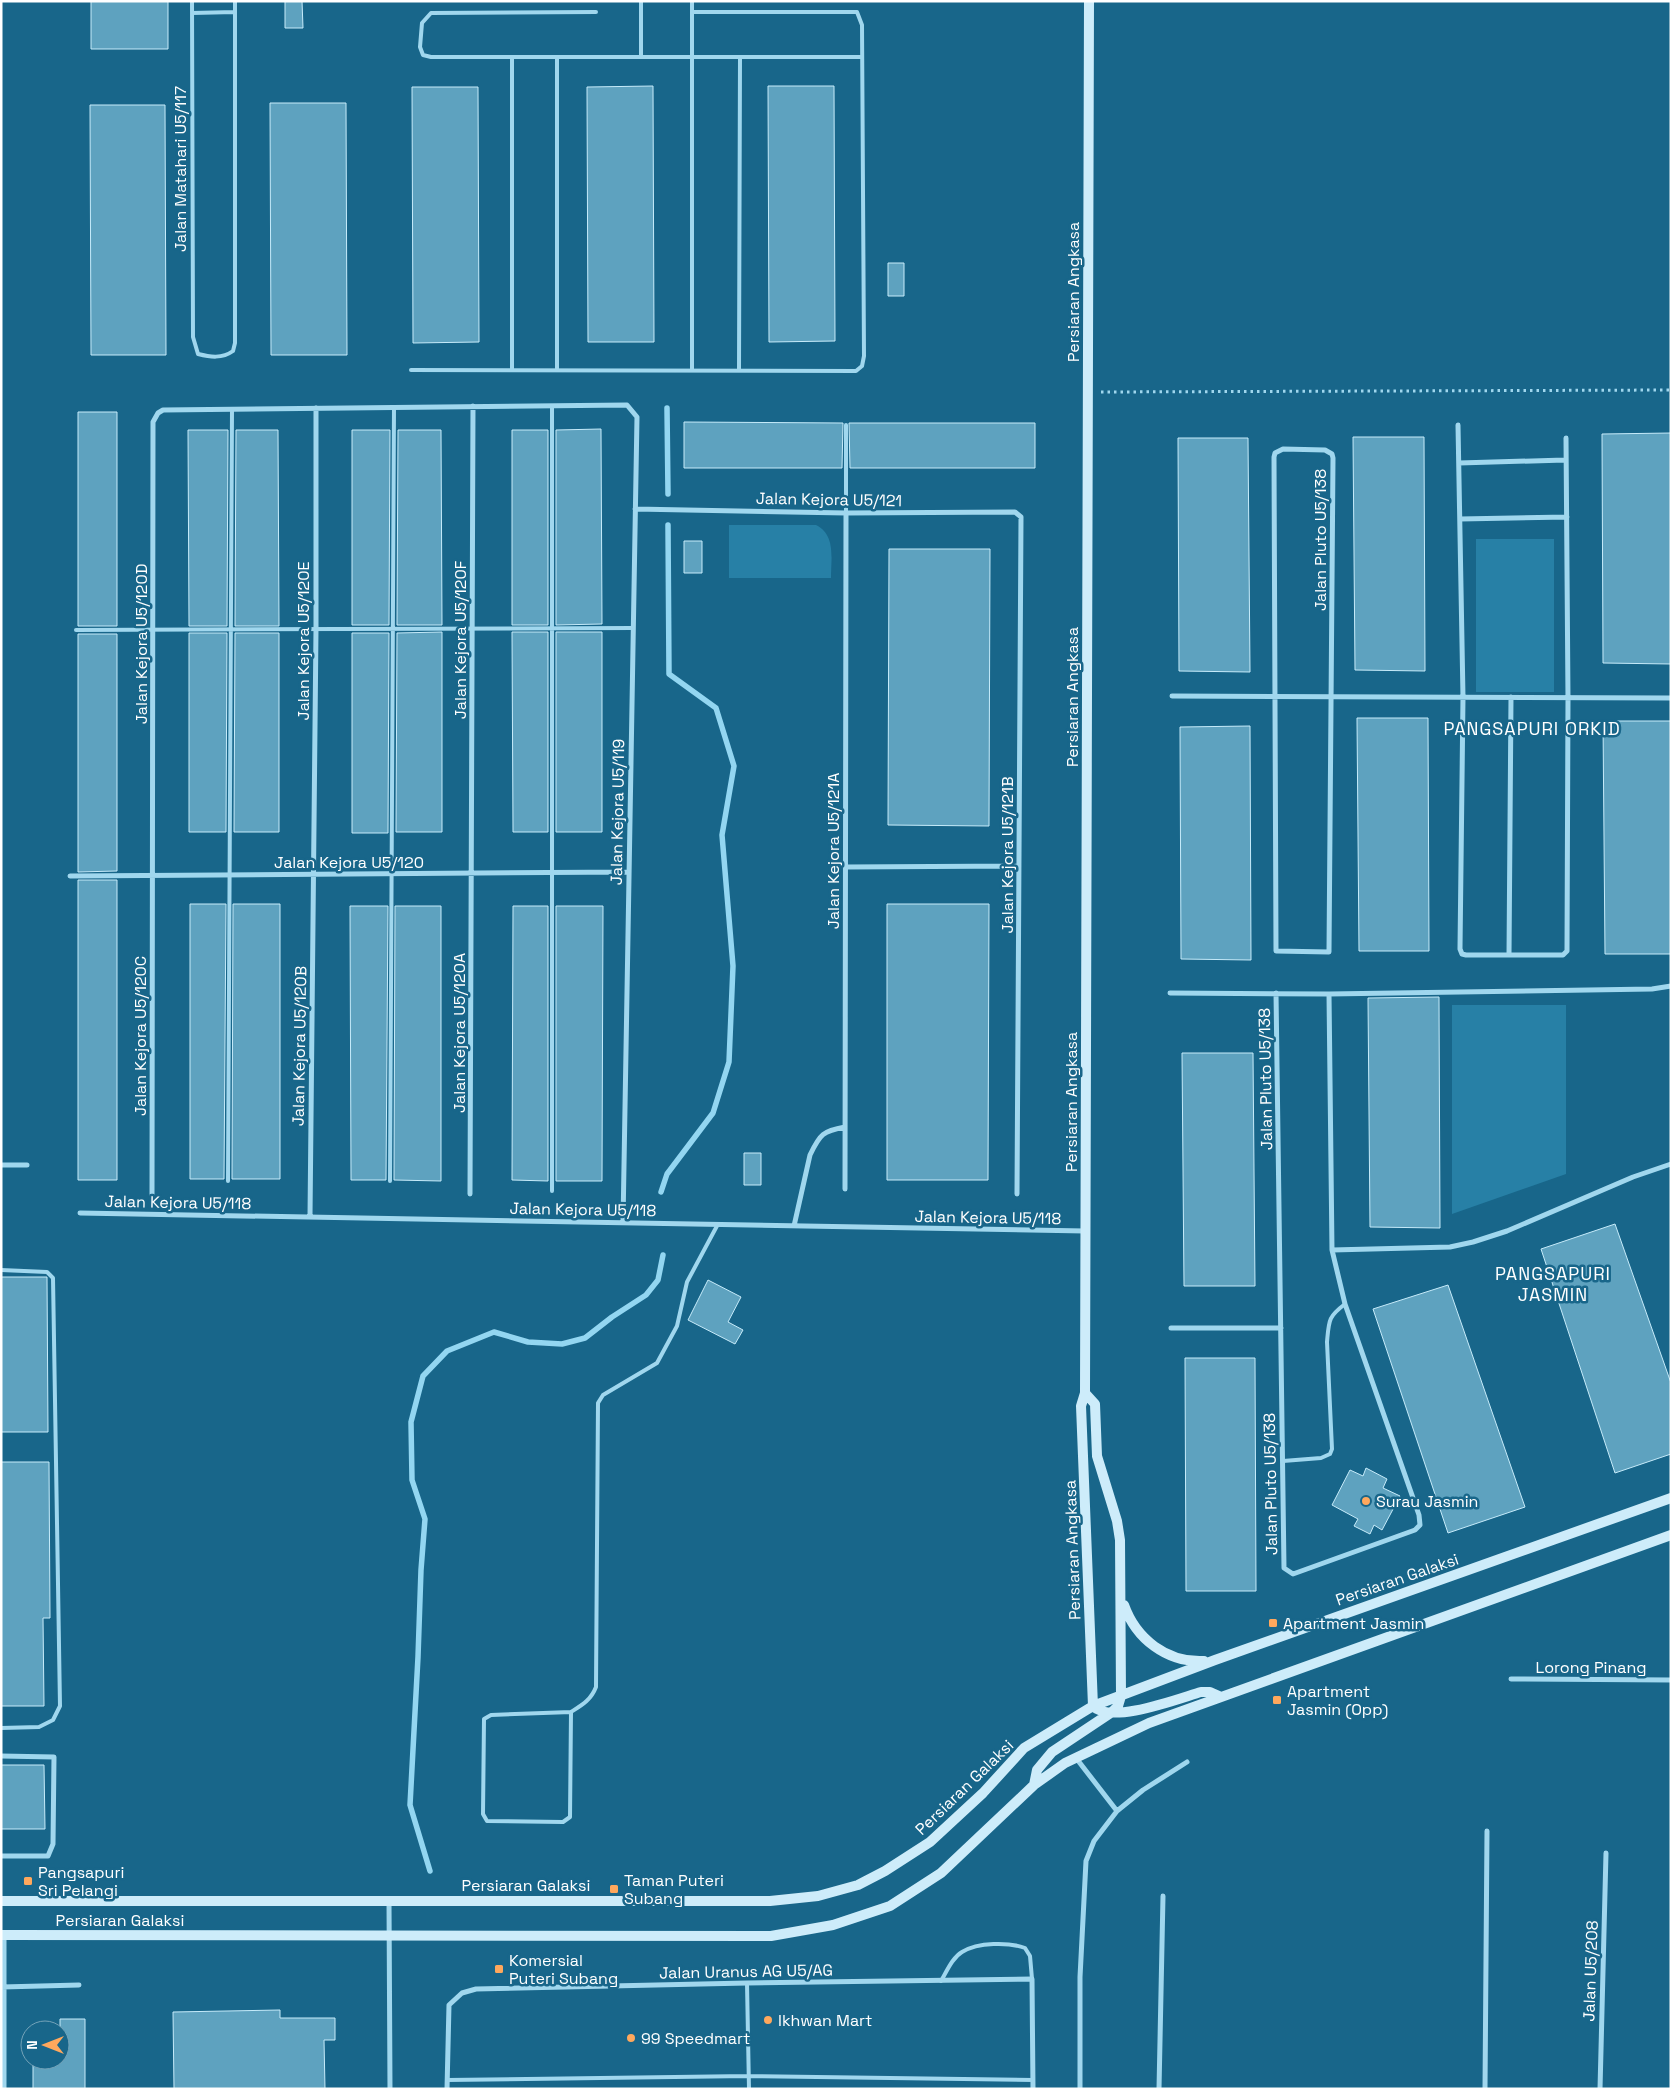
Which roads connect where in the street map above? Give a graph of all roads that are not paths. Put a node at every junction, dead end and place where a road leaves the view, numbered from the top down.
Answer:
1 (192, 1) edge
2 (235, 1) edge
3 (641, 1) edge
4 (692, 1) edge
5 (1088, 1) edge
6 (235, 12) junction
7 (596, 12) dead end
8 (692, 12) junction
9 (192, 13) junction
10 (512, 57) junction
11 (557, 57) junction
12 (641, 57) junction
13 (692, 57) junction
14 (740, 57) junction
15 (862, 57) junction
16 (411, 370) dead end
17 (512, 370) junction
18 (557, 370) junction
19 (692, 370) junction
20 (739, 370) junction
21 (473, 406) junction
22 (552, 406) junction
23 (394, 407) junction
24 (316, 408) junction
25 (232, 410) junction
26 (1458, 425) dead end
27 (846, 426) dead end
28 (1566, 438) dead end
29 (1565, 460) junction
30 (1459, 463) junction
31 (635, 509) junction
32 (846, 513) junction
33 (1021, 517) joint
34 (1567, 517) junction
35 (1460, 519) junction
36 (472, 628) junction
37 (552, 628) junction
38 (633, 628) junction
39 (153, 629) junction
40 (231, 629) junction
41 (316, 629) junction
42 (393, 629) junction
43 (76, 630) dead end
44 (1172, 696) dead end
45 (1276, 696) junction
46 (1331, 696) junction
47 (1463, 697) junction
48 (1511, 697) junction
49 (1568, 698) junction
50 (1671, 698) edge
51 (1019, 866) junction
52 (846, 867) junction
53 (629, 872) junction
54 (472, 873) junction
55 (552, 873) junction
56 (392, 874) junction
57 (230, 875) junction
58 (314, 875) junction
59 (70, 876) dead end
60 (153, 876) junction
61 (1509, 955) junction
62 (1671, 986) edge
63 (1170, 993) dead end
64 (1276, 993) junction
65 (1329, 994) junction
66 (845, 1127) junction
67 (1671, 1164) edge
68 (1, 1165) edge
69 (27, 1165) dead end
70 (228, 1181) dead end
71 (390, 1181) dead end
72 (845, 1189) dead end
73 (552, 1191) dead end
74 (470, 1194) dead end
75 (1017, 1194) dead end
76 (152, 1196) dead end
77 (80, 1213) dead end
78 (310, 1217) junction
79 (623, 1223) junction
80 (718, 1224) junction
81 (794, 1226) junction
82 (1085, 1231) junction
83 (1332, 1250) junction
84 (1, 1270) edge
85 (1346, 1304) junction
86 (1171, 1328) dead end
87 (1281, 1328) junction
88 (1085, 1393) junction
89 (1283, 1460) junction
90 (1671, 1498) edge
91 (1671, 1535) edge
92 (1121, 1599) junction
93 (1215, 1660) junction
94 (1511, 1679) dead end
95 (1671, 1680) edge
96 (1121, 1696) junction
97 (1219, 1696) junction
98 (1093, 1706) junction
99 (571, 1712) junction
100 (1112, 1712) junction
101 (1, 1728) edge
102 (1, 1756) edge
103 (1076, 1758) junction
104 (1186, 1762) dead end
105 (1034, 1785) junction
106 (1117, 1811) junction
107 (1487, 1831) dead end
108 (1606, 1854) dead end
109 (1, 1856) edge
110 (1163, 1896) dead end
111 (389, 1900) junction
112 (1, 1901) edge
113 (3, 1935) edge
114 (389, 1937) junction
115 (1032, 1979) junction
116 (941, 1981) junction
117 (747, 1983) junction
118 (79, 1985) dead end
119 (3, 1987) edge
120 (748, 2076) junction
121 (447, 2080) junction
122 (1033, 2080) junction
123 (4, 2089) edge
124 (390, 2089) edge
125 (447, 2089) edge
126 (748, 2089) edge
127 (1033, 2089) edge
128 (1080, 2089) edge
129 (1159, 2089) edge
130 (1485, 2089) edge
131 (1600, 2089) edge

1 - 9 lane, Jalan Matahari U5/117
2 - 6 lane
3 - 12 lane
4 - 8 lane
5 - 82 main road, Persiaran Angkasa
6 - 9 lane
6 - 9 lane, Jalan Matahari U5/117
7 - 10 lane
8 - 13 lane
8 - 15 lane
10 - 11 lane
10 - 17 lane
11 - 12 lane
11 - 18 lane
12 - 13 lane
13 - 14 lane
13 - 19 lane
14 - 15 lane
14 - 20 lane
15 - 20 lane
16 - 17 lane
17 - 18 lane
18 - 19 lane
19 - 20 lane
21 - 22 street
21 - 23 street
21 - 36 street, Jalan Kejora U5/120F
22 - 31 street, Jalan Kejora U5/119
22 - 37 lane
23 - 24 street
23 - 42 lane
24 - 25 street
24 - 41 street, Jalan Kejora U5/120E
25 - 39 street, Jalan Kejora U5/120D
25 - 40 lane
26 - 30 street
27 - 32 lane
28 - 29 street
29 - 30 street
29 - 34 street
30 - 35 street
31 - 32 street, Jalan Kejora U5/121
31 - 38 street, Jalan Kejora U5/119
32 - 33 street, Jalan Kejora U5/121
32 - 52 street, Jalan Kejora U5/121A
33 - 51 street, Jalan Kejora U5/121B
34 - 35 street
34 - 49 street
35 - 47 street
36 - 37 lane
36 - 42 lane
36 - 54 street, Jalan Kejora U5/120F
37 - 38 lane
37 - 55 lane
38 - 53 street, Jalan Kejora U5/119
39 - 40 lane
39 - 43 lane
39 - 60 street, Jalan Kejora U5/120D
40 - 41 lane
40 - 57 lane
41 - 42 lane
41 - 58 street, Jalan Kejora U5/120E
42 - 56 lane
44 - 45 street
45 - 46 street
45 - 46 street, Jalan Pluto U5/138
45 - 46 street, Jalan Pluto U5/138
46 - 47 street
47 - 48 street
47 - 61 street
48 - 49 street
48 - 61 street
49 - 50 street
49 - 61 street
51 - 52 street
51 - 75 street, Jalan Kejora U5/121B
52 - 66 street, Jalan Kejora U5/121A
53 - 55 street, Jalan Kejora U5/120
53 - 79 street, Jalan Kejora U5/119
54 - 55 street, Jalan Kejora U5/120
54 - 56 street, Jalan Kejora U5/120
54 - 74 street, Jalan Kejora U5/120A
55 - 73 lane
56 - 58 street, Jalan Kejora U5/120
56 - 71 lane
57 - 58 street, Jalan Kejora U5/120
57 - 60 street, Jalan Kejora U5/120
57 - 70 lane
58 - 78 street, Jalan Kejora U5/120B
59 - 60 street, Jalan Kejora U5/120
60 - 76 street, Jalan Kejora U5/120C
62 - 65 street, Jalan Pluto U5/138
63 - 64 street, Jalan Pluto U5/138
64 - 65 street, Jalan Pluto U5/138
64 - 87 street, Jalan Pluto U5/138
65 - 83 street, Jalan Pluto U5/138
66 - 72 street, Jalan Kejora U5/121A
66 - 81 street
67 - 83 street
68 - 69 street
77 - 78 street, Jalan Kejora U5/118
78 - 79 street, Jalan Kejora U5/118
79 - 80 street, Jalan Kejora U5/118
80 - 81 street, Jalan Kejora U5/118
80 - 99 lane
81 - 82 street, Jalan Kejora U5/118
82 - 88 main road, Persiaran Angkasa
83 - 85 street, Jalan Pluto U5/138
84 - 101 lane
85 - 89 lane
85 - 89 street, Jalan Pluto U5/138
86 - 87 street
87 - 89 street, Jalan Pluto U5/138
88 - 92 main road, Persiaran Angkasa
88 - 98 main road, Persiaran Angkasa
90 - 93 main road, Persiaran Galaksi
91 - 97 main road, Persiaran Galaksi
92 - 93 main road
92 - 96 main road, Persiaran Angkasa
93 - 96 main road, Persiaran Galaksi
94 - 95 street, Lorong Pinang
96 - 98 main road, Persiaran Galaksi
96 - 100 main road
97 - 100 main road
97 - 103 main road, Persiaran Galaksi
98 - 100 main road
98 - 111 main road, Persiaran Galaksi
99 - 99 lane
100 - 105 main road
102 - 109 street
103 - 105 main road, Persiaran Galaksi
103 - 106 street
104 - 106 street
105 - 114 main road, Persiaran Galaksi
106 - 128 street
107 - 130 street
108 - 131 street, Jalan U5/208
110 - 129 street
111 - 112 main road, Persiaran Galaksi
111 - 114 street
113 - 114 main road, Persiaran Galaksi
113 - 119 street
114 - 124 street
115 - 116 street, Jalan Uranus AG U5/AG
115 - 116 lane
115 - 122 street
116 - 117 street, Jalan Uranus AG U5/AG
117 - 120 lane
117 - 121 street, Jalan Uranus AG U5/AG
118 - 119 street
119 - 123 street
120 - 121 lane
120 - 122 lane
120 - 126 lane
121 - 125 street, Jalan Uranus AG U5/AG
122 - 127 street

